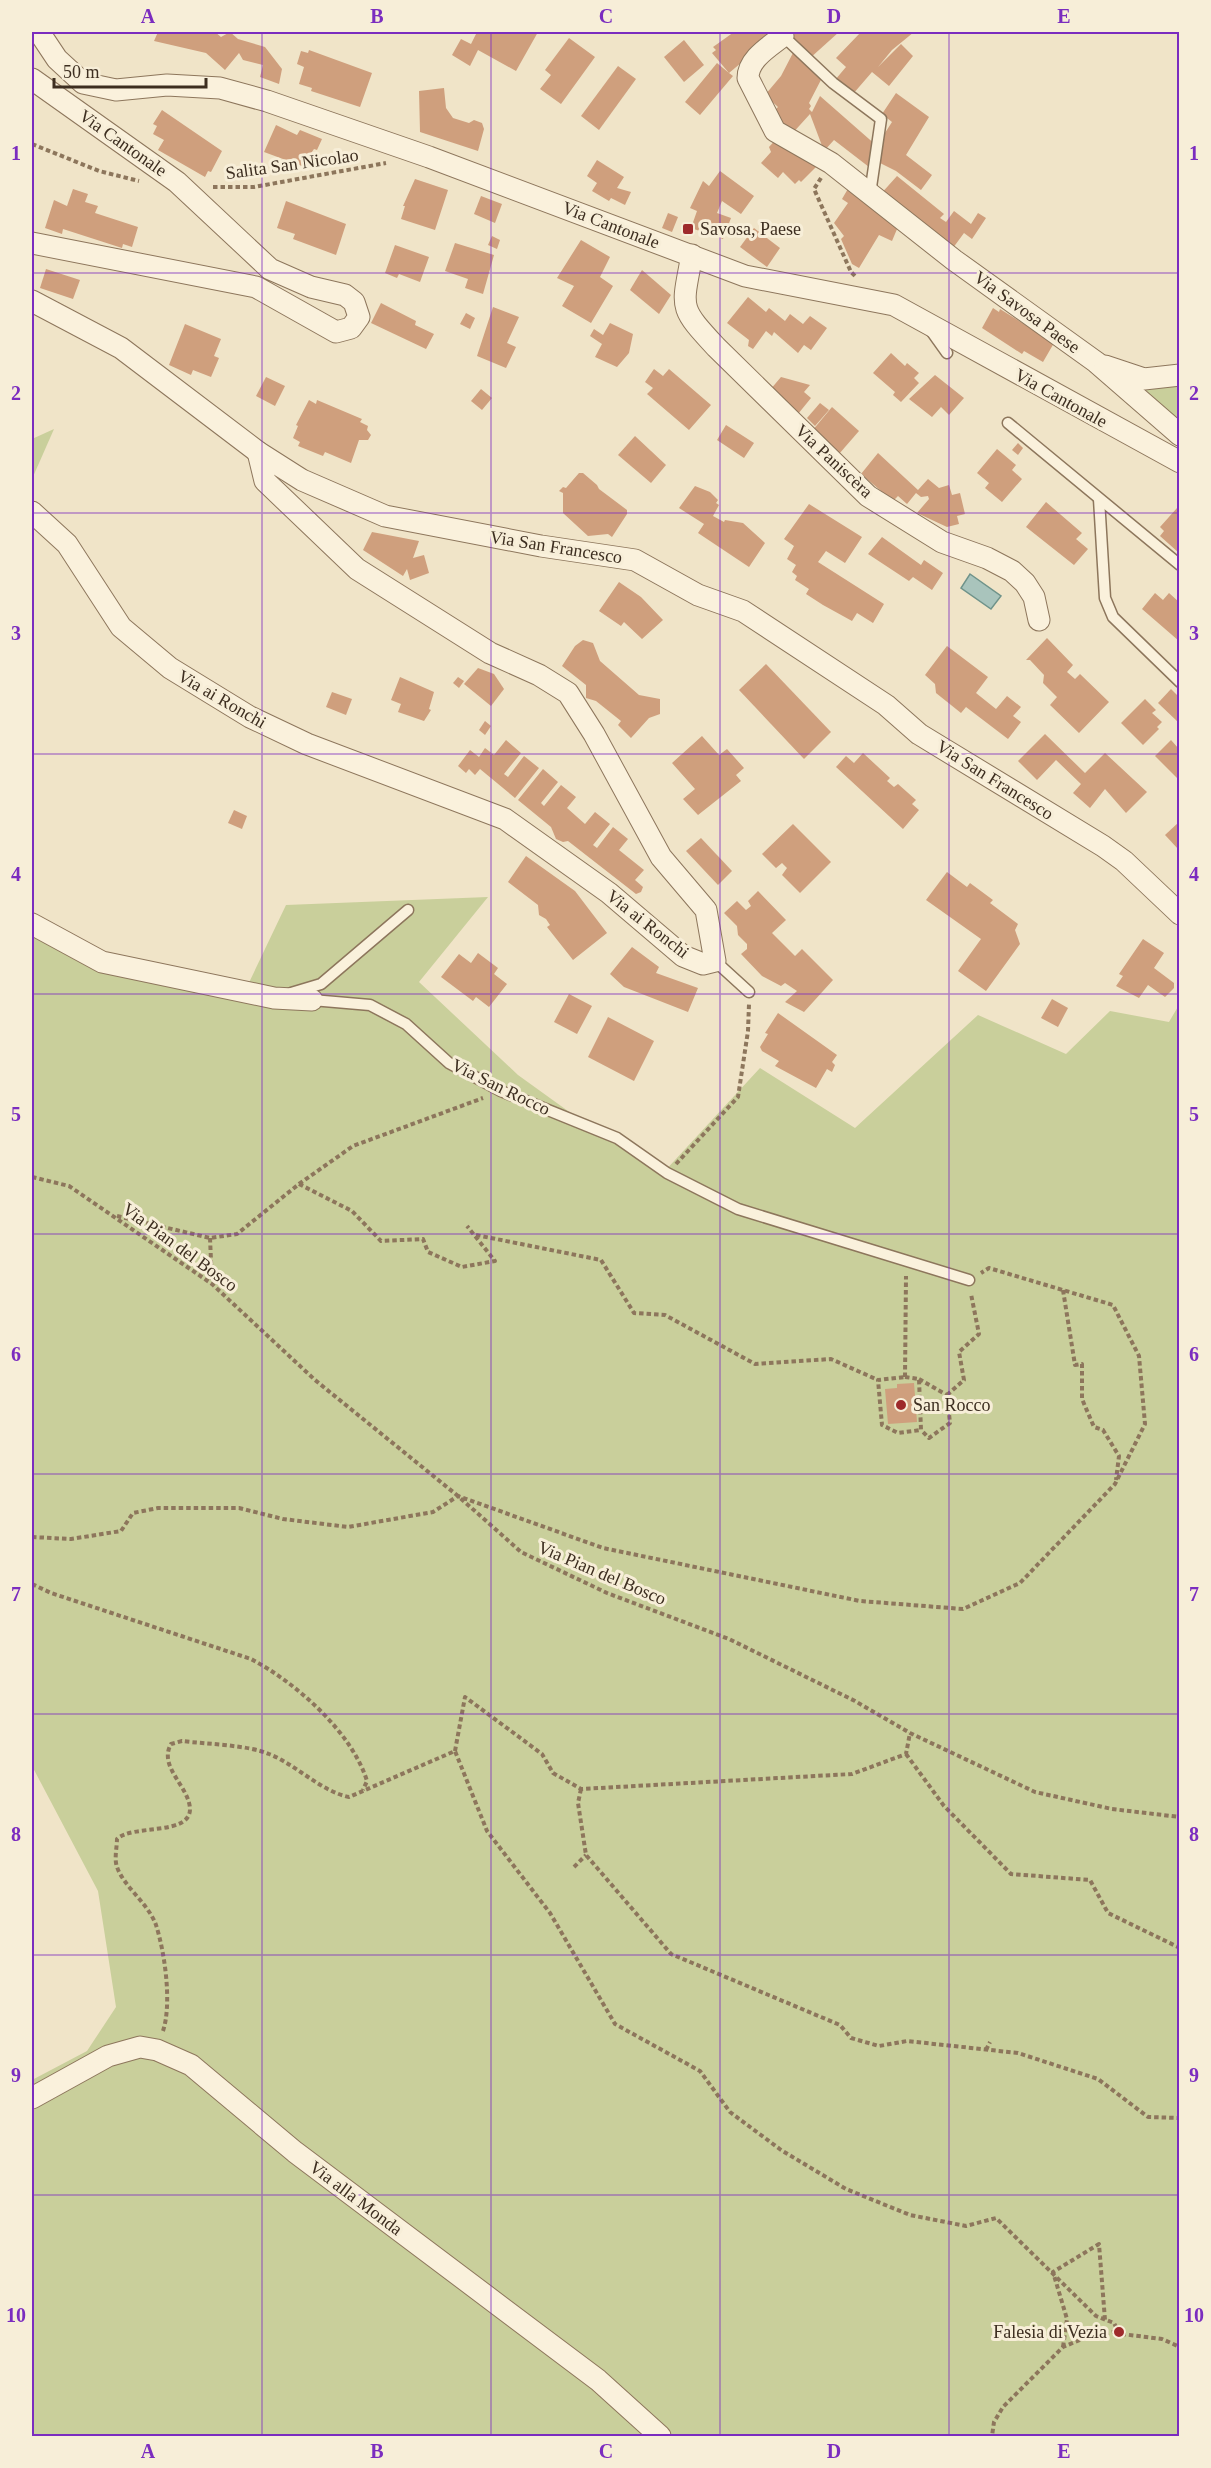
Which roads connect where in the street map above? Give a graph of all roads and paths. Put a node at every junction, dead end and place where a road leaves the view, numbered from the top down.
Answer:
1 (39, 32) edge
2 (781, 34) edge
3 (32, 79) edge
4 (32, 144) edge
5 (394, 162) dead end
6 (831, 163) junction
7 (177, 182) junction
8 (205, 185) dead end
9 (870, 194) junction
10 (32, 243) edge
11 (692, 255) junction
12 (866, 279) dead end
13 (32, 301) edge
14 (924, 322) junction
15 (947, 352) dead end
16 (1096, 362) junction
17 (1179, 375) edge
18 (1008, 423) dead end
19 (1179, 435) edge
20 (258, 452) junction
21 (1179, 462) edge
22 (1099, 499) junction
23 (32, 512) edge
24 (1179, 565) edge
25 (1039, 620) dead end
26 (1179, 682) edge
27 (408, 910) dead end
28 (1179, 914) edge
29 (32, 924) edge
30 (715, 961) junction
31 (749, 992) joint
32 (274, 998) junction
33 (312, 1000) joint
34 (501, 1091) junction
35 (667, 1173) junction
36 (32, 1177) edge
37 (299, 1184) junction
38 (114, 1215) junction
39 (467, 1226) dead end
40 (476, 1235) junction
41 (210, 1238) junction
42 (906, 1260) junction
43 (969, 1280) junction
44 (212, 1284) junction
45 (1063, 1289) junction
46 (905, 1377) junction
47 (919, 1379) junction
48 (879, 1380) junction
49 (947, 1395) junction
50 (921, 1430) junction
51 (1115, 1484) junction
52 (458, 1496) junction
53 (32, 1537) edge
54 (32, 1584) edge
55 (910, 1733) junction
56 (455, 1751) junction
57 (906, 1754) junction
58 (581, 1789) junction
59 (362, 1791) junction
60 (1179, 1817) edge
61 (586, 1855) junction
62 (574, 1867) dead end
63 (1179, 1948) edge
64 (990, 2042) dead end
65 (157, 2050) junction
66 (986, 2050) junction
67 (32, 2098) edge
68 (1179, 2118) edge
69 (1053, 2272) junction
70 (1105, 2321) junction
71 (1113, 2332) junction
72 (1063, 2347) junction
73 (1179, 2347) edge
74 (660, 2436) edge
75 (992, 2436) edge

1 - 11 street, Via Cantonale
2 - 6 street, Via Savosa Paese
2 - 9 lane, Via Savosa Paese
3 - 7 street, Via Cantonale
4 - 7 path
5 - 8 path, Salita San Nicolao
6 - 9 street, Via Savosa Paese
6 - 12 path
7 - 10 street, Via Cantonale
9 - 16 street, Via Savosa Paese
11 - 14 street, Via Cantonale
11 - 25 street, Via Paniscèra
13 - 20 street, Via San Francesco
14 - 15 lane
14 - 21 street, Via Cantonale
16 - 17 street
16 - 19 street, Via Savosa Paese
18 - 22 lane
20 - 28 street, Via San Francesco
20 - 30 street, Via ai Ronchi
22 - 24 lane
22 - 26 lane
23 - 30 street, Via ai Ronchi
27 - 32 lane
29 - 32 street, Via San Rocco
30 - 31 lane
31 - 35 path
32 - 33 street, Via San Rocco
33 - 34 lane, Via San Rocco
34 - 35 lane, Via San Rocco
34 - 37 path
35 - 42 lane, Via San Rocco
36 - 38 path, Via Pian del Bosco
37 - 40 path
37 - 41 path
38 - 41 path
38 - 44 path, Via Pian del Bosco
39 - 40 path
40 - 48 path
41 - 44 path
42 - 43 lane, Via San Rocco
42 - 46 path
43 - 45 path
43 - 49 path
44 - 52 path, Via Pian del Bosco
45 - 51 path
45 - 51 path
46 - 47 path
46 - 48 path
47 - 49 path
47 - 50 path
48 - 50 path
49 - 50 path
51 - 52 path
52 - 53 path
52 - 55 path, Via Pian del Bosco
54 - 59 path
55 - 57 path
55 - 60 path, Via Pian del Bosco
56 - 58 path
56 - 59 path
56 - 69 path
57 - 58 path
57 - 63 path
58 - 61 path
59 - 65 path
61 - 62 path
61 - 66 path
64 - 66 path
65 - 67 street, Via alla Monda
65 - 74 street, Via alla Monda
66 - 68 path
69 - 70 path
69 - 70 path
69 - 72 path
70 - 71 path
71 - 72 path
71 - 73 path
72 - 75 path

